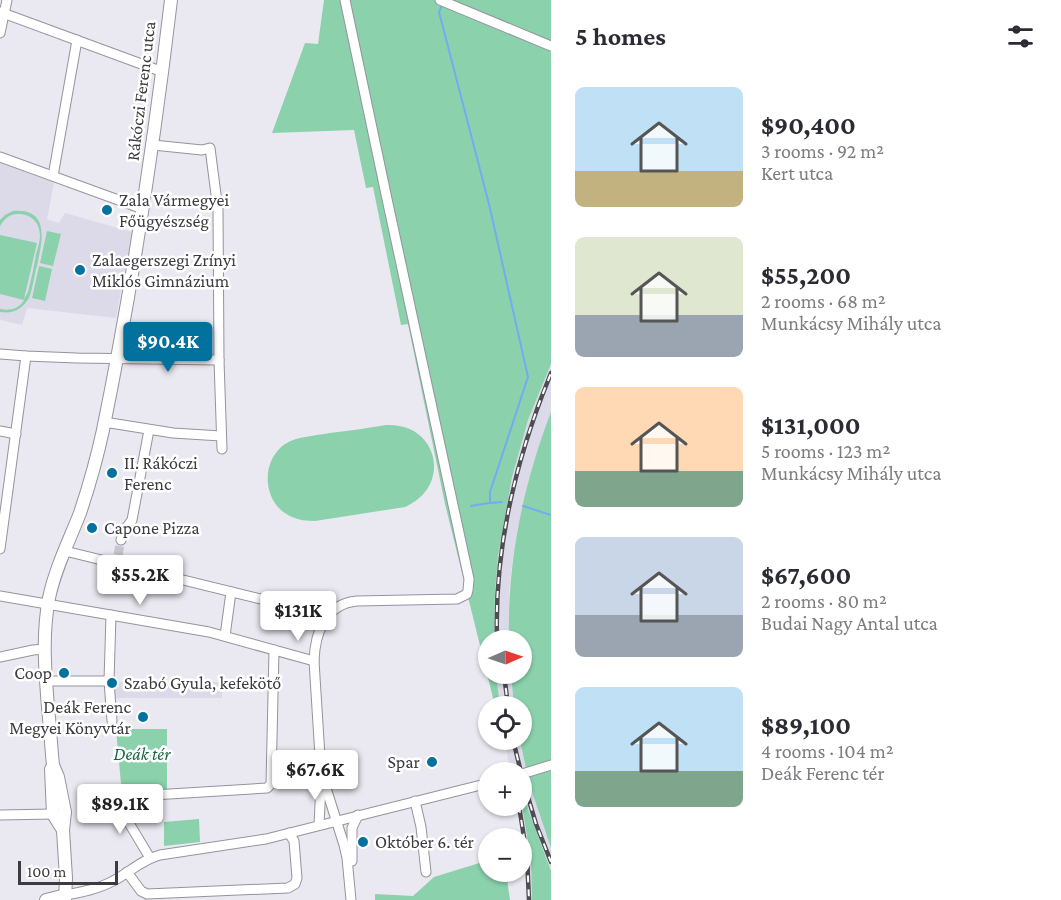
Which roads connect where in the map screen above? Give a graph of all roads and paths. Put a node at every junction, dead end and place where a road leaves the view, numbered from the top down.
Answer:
1 (7, 0) edge
2 (171, 0) edge
3 (345, 0) edge
4 (444, 2) edge
5 (2, 13) edge
6 (0, 33) edge
7 (77, 40) junction
8 (551, 46) edge
9 (163, 72) junction
10 (153, 145) junction
11 (0, 157) edge
12 (53, 176) junction
13 (143, 209) junction
14 (0, 354) edge
15 (26, 356) junction
16 (117, 358) junction
17 (219, 360) junction
18 (104, 422) junction
19 (149, 430) junction
20 (0, 431) edge
21 (16, 434) junction
22 (221, 436) junction
23 (222, 449) dead end
24 (3, 513) edge
25 (121, 540) tunnel mouth
26 (0, 549) edge
27 (65, 550) junction
28 (231, 592) junction
29 (0, 596) edge
30 (48, 605) junction
31 (331, 612) junction
32 (111, 615) junction
33 (225, 636) junction
34 (44, 649) junction
35 (274, 650) junction
36 (0, 657) edge
37 (314, 661) junction
38 (46, 681) junction
39 (110, 681) junction
40 (112, 721) dead end
41 (53, 765) junction
42 (551, 765) edge
43 (532, 771) edge
44 (321, 772) junction
45 (478, 786) edge
46 (415, 801) junction
47 (53, 814) junction
48 (358, 814) junction
49 (0, 815) edge
50 (336, 821) junction
51 (319, 825) junction
52 (63, 830) junction
53 (289, 833) junction
54 (150, 858) junction
55 (127, 872) junction
56 (426, 872) dead end
57 (350, 884) junction
58 (205, 896) edge
59 (66, 898) edge
60 (46, 900) edge
61 (351, 900) edge

1 - 5 street
2 - 9 main road, Rákóczi Ferenc utca
3 - 31 street
4 - 8 street
5 - 6 street
5 - 7 street
7 - 9 street
7 - 12 street
9 - 10 main road, Rákóczi Ferenc utca
10 - 13 main road, Rákóczi Ferenc utca
10 - 17 street
11 - 12 street
12 - 13 street
13 - 16 main road, Rákóczi Ferenc utca
14 - 15 street
15 - 16 street
15 - 21 street
16 - 17 street
16 - 18 main road, Rákóczi Ferenc utca
17 - 22 street
18 - 19 street
18 - 27 main road, Rákóczi Ferenc utca
19 - 22 street
19 - 25 street
20 - 21 street
21 - 24 street
22 - 23 street
24 - 26 street
27 - 28 street
27 - 30 main road, Rákóczi Ferenc utca
28 - 31 street
28 - 33 street
29 - 30 street
30 - 32 street
30 - 34 main road, Rákóczi Ferenc utca
31 - 37 street
32 - 33 street
32 - 39 street
33 - 35 street
34 - 36 street
34 - 38 main road, Rákóczi Ferenc utca
35 - 37 street
35 - 54 street
37 - 44 street
38 - 39 street
38 - 41 main road, Rákóczi Ferenc utca
39 - 40 street
41 - 47 main road
41 - 52 main road
42 - 43 street
44 - 50 street
44 - 51 street
45 - 46 street
46 - 48 street
46 - 56 street
47 - 49 street
47 - 52 main road
48 - 50 street
48 - 57 street
50 - 51 street
50 - 57 street
51 - 53 street
52 - 59 main road
53 - 54 street
53 - 58 street
54 - 55 street
55 - 58 street
55 - 59 street
57 - 61 street
59 - 60 main road

